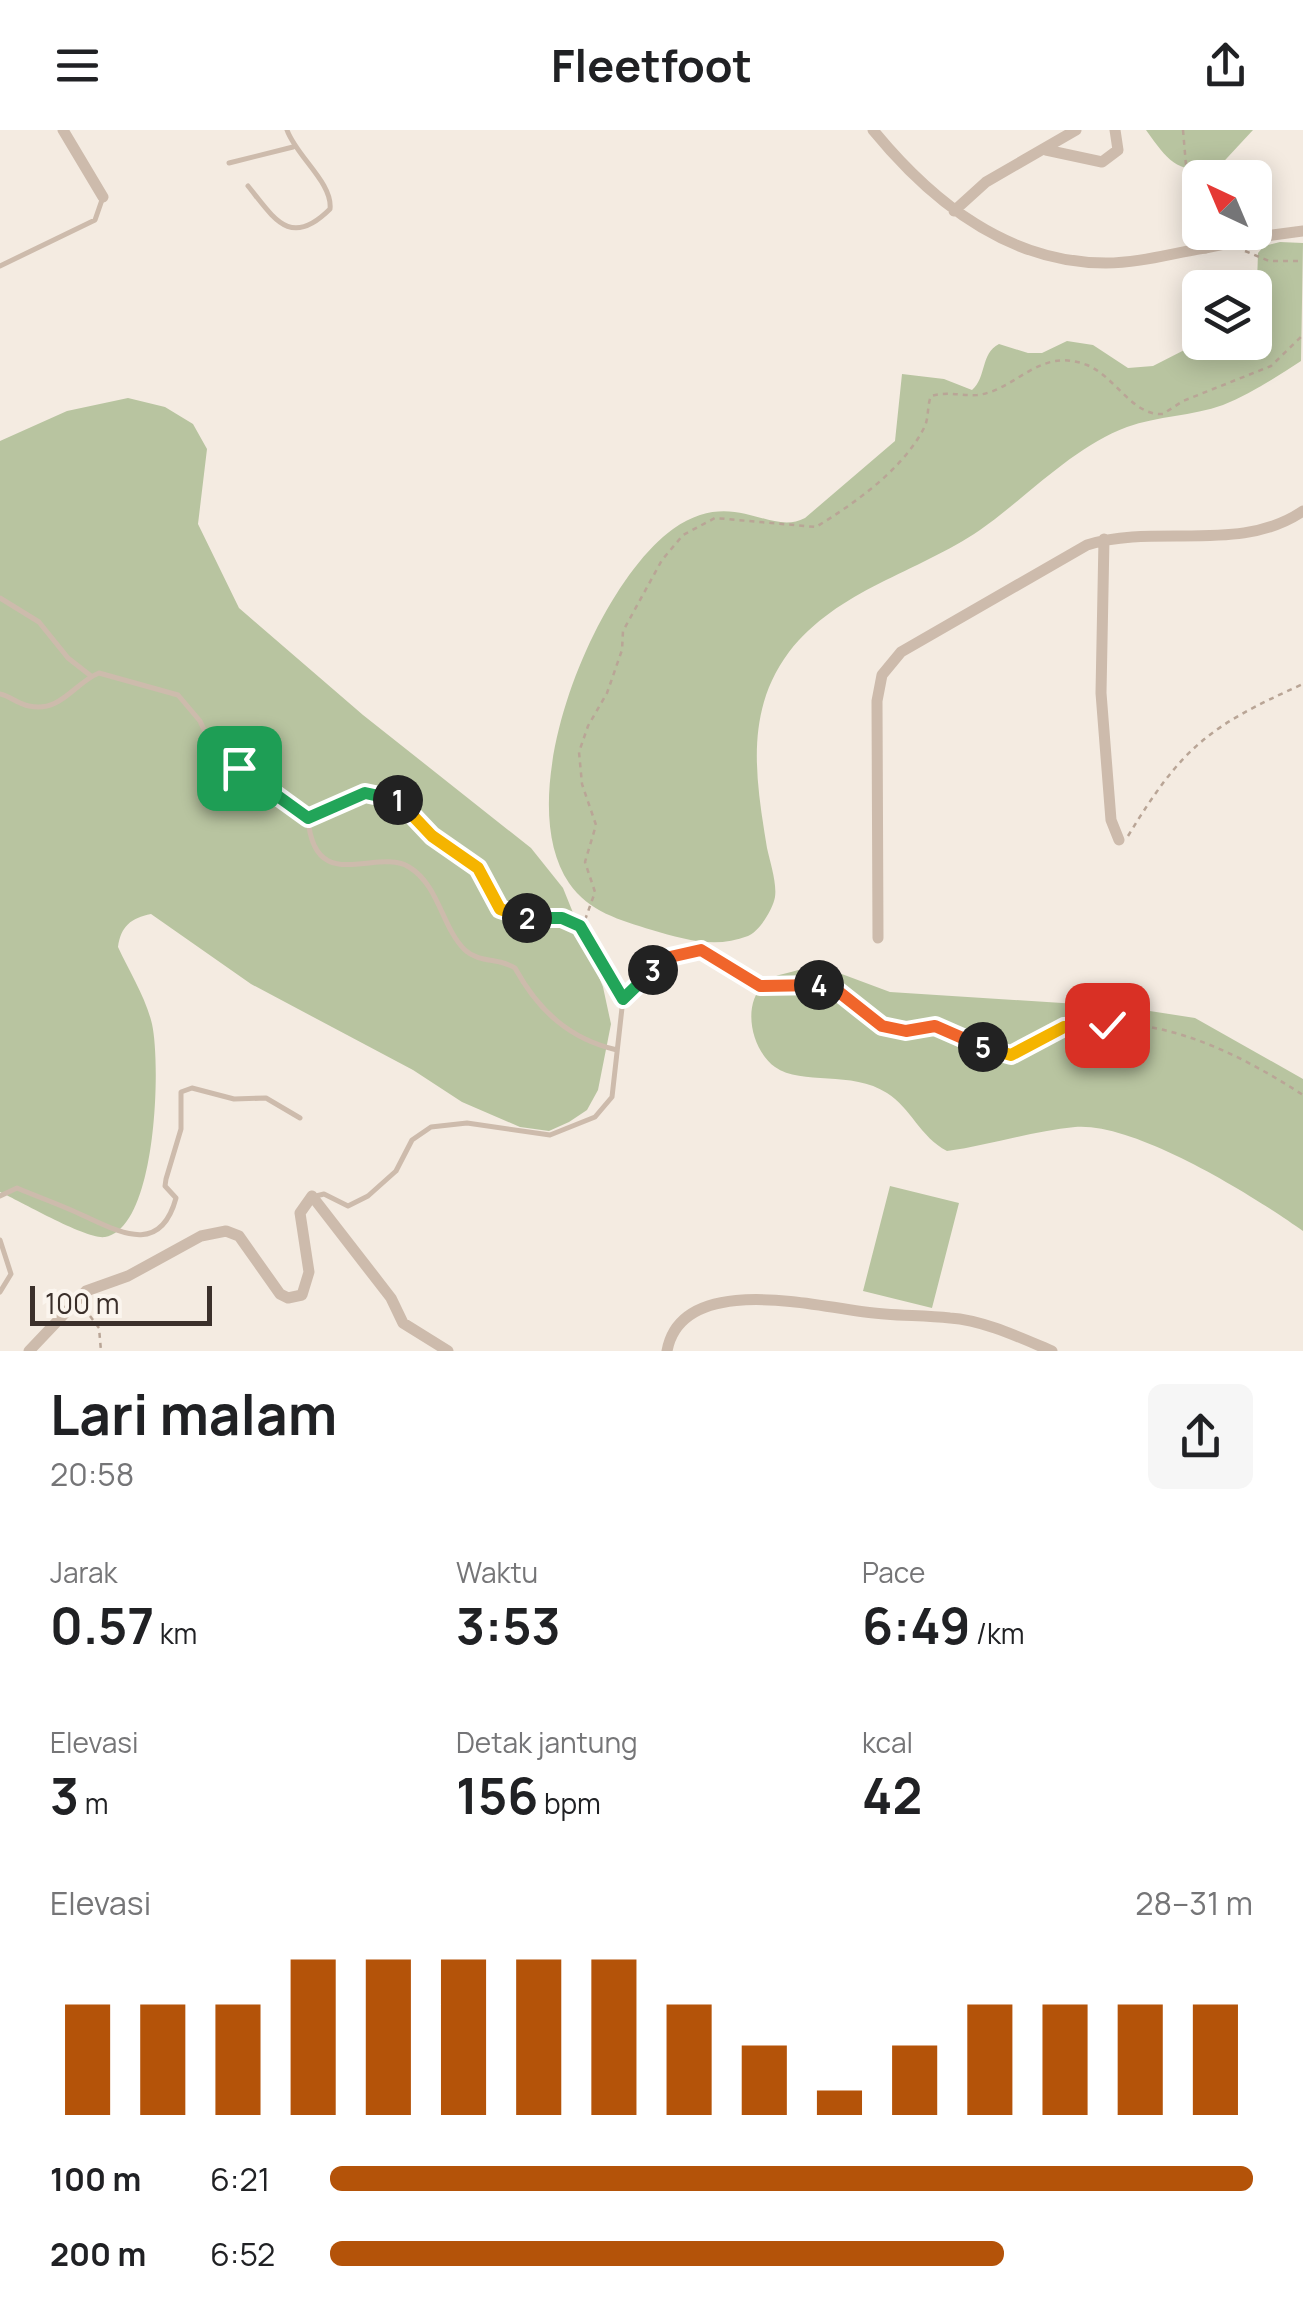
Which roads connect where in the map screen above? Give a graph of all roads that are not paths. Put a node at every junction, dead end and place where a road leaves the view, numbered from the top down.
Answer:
1 (62, 130) edge
2 (287, 130) edge
3 (873, 130) edge
4 (1076, 130) edge
5 (1115, 130) edge
6 (293, 147) junction
7 (1046, 150) junction
8 (229, 163) dead end
9 (248, 186) dead end
10 (103, 197) joint
11 (954, 211) junction
12 (1303, 231) edge
13 (0, 266) edge
14 (1303, 511) edge
15 (1104, 539) junction
16 (0, 598) edge
17 (91, 676) junction
18 (0, 694) edge
19 (308, 818) junction
20 (1119, 840) road end
21 (878, 938) dead end
22 (617, 1050) junction
23 (300, 1118) dead end
24 (0, 1196) edge
25 (316, 1196) junction
26 (0, 1240) edge
27 (0, 1292) edge
28 (29, 1351) edge
29 (448, 1351) edge
30 (667, 1351) edge
31 (1052, 1351) edge

1 - 10 street
2 - 6 lane
3 - 11 street
4 - 7 street
5 - 7 street
6 - 8 lane
6 - 9 lane
7 - 11 street
10 - 13 lane
11 - 12 street, bridge
14 - 15 street
15 - 20 street
15 - 21 street
16 - 17 lane
17 - 18 lane
17 - 19 lane
19 - 22 lane
19 - 22 lane
22 - 25 lane
23 - 24 lane
25 - 28 street
25 - 29 street
26 - 27 lane
30 - 31 street

